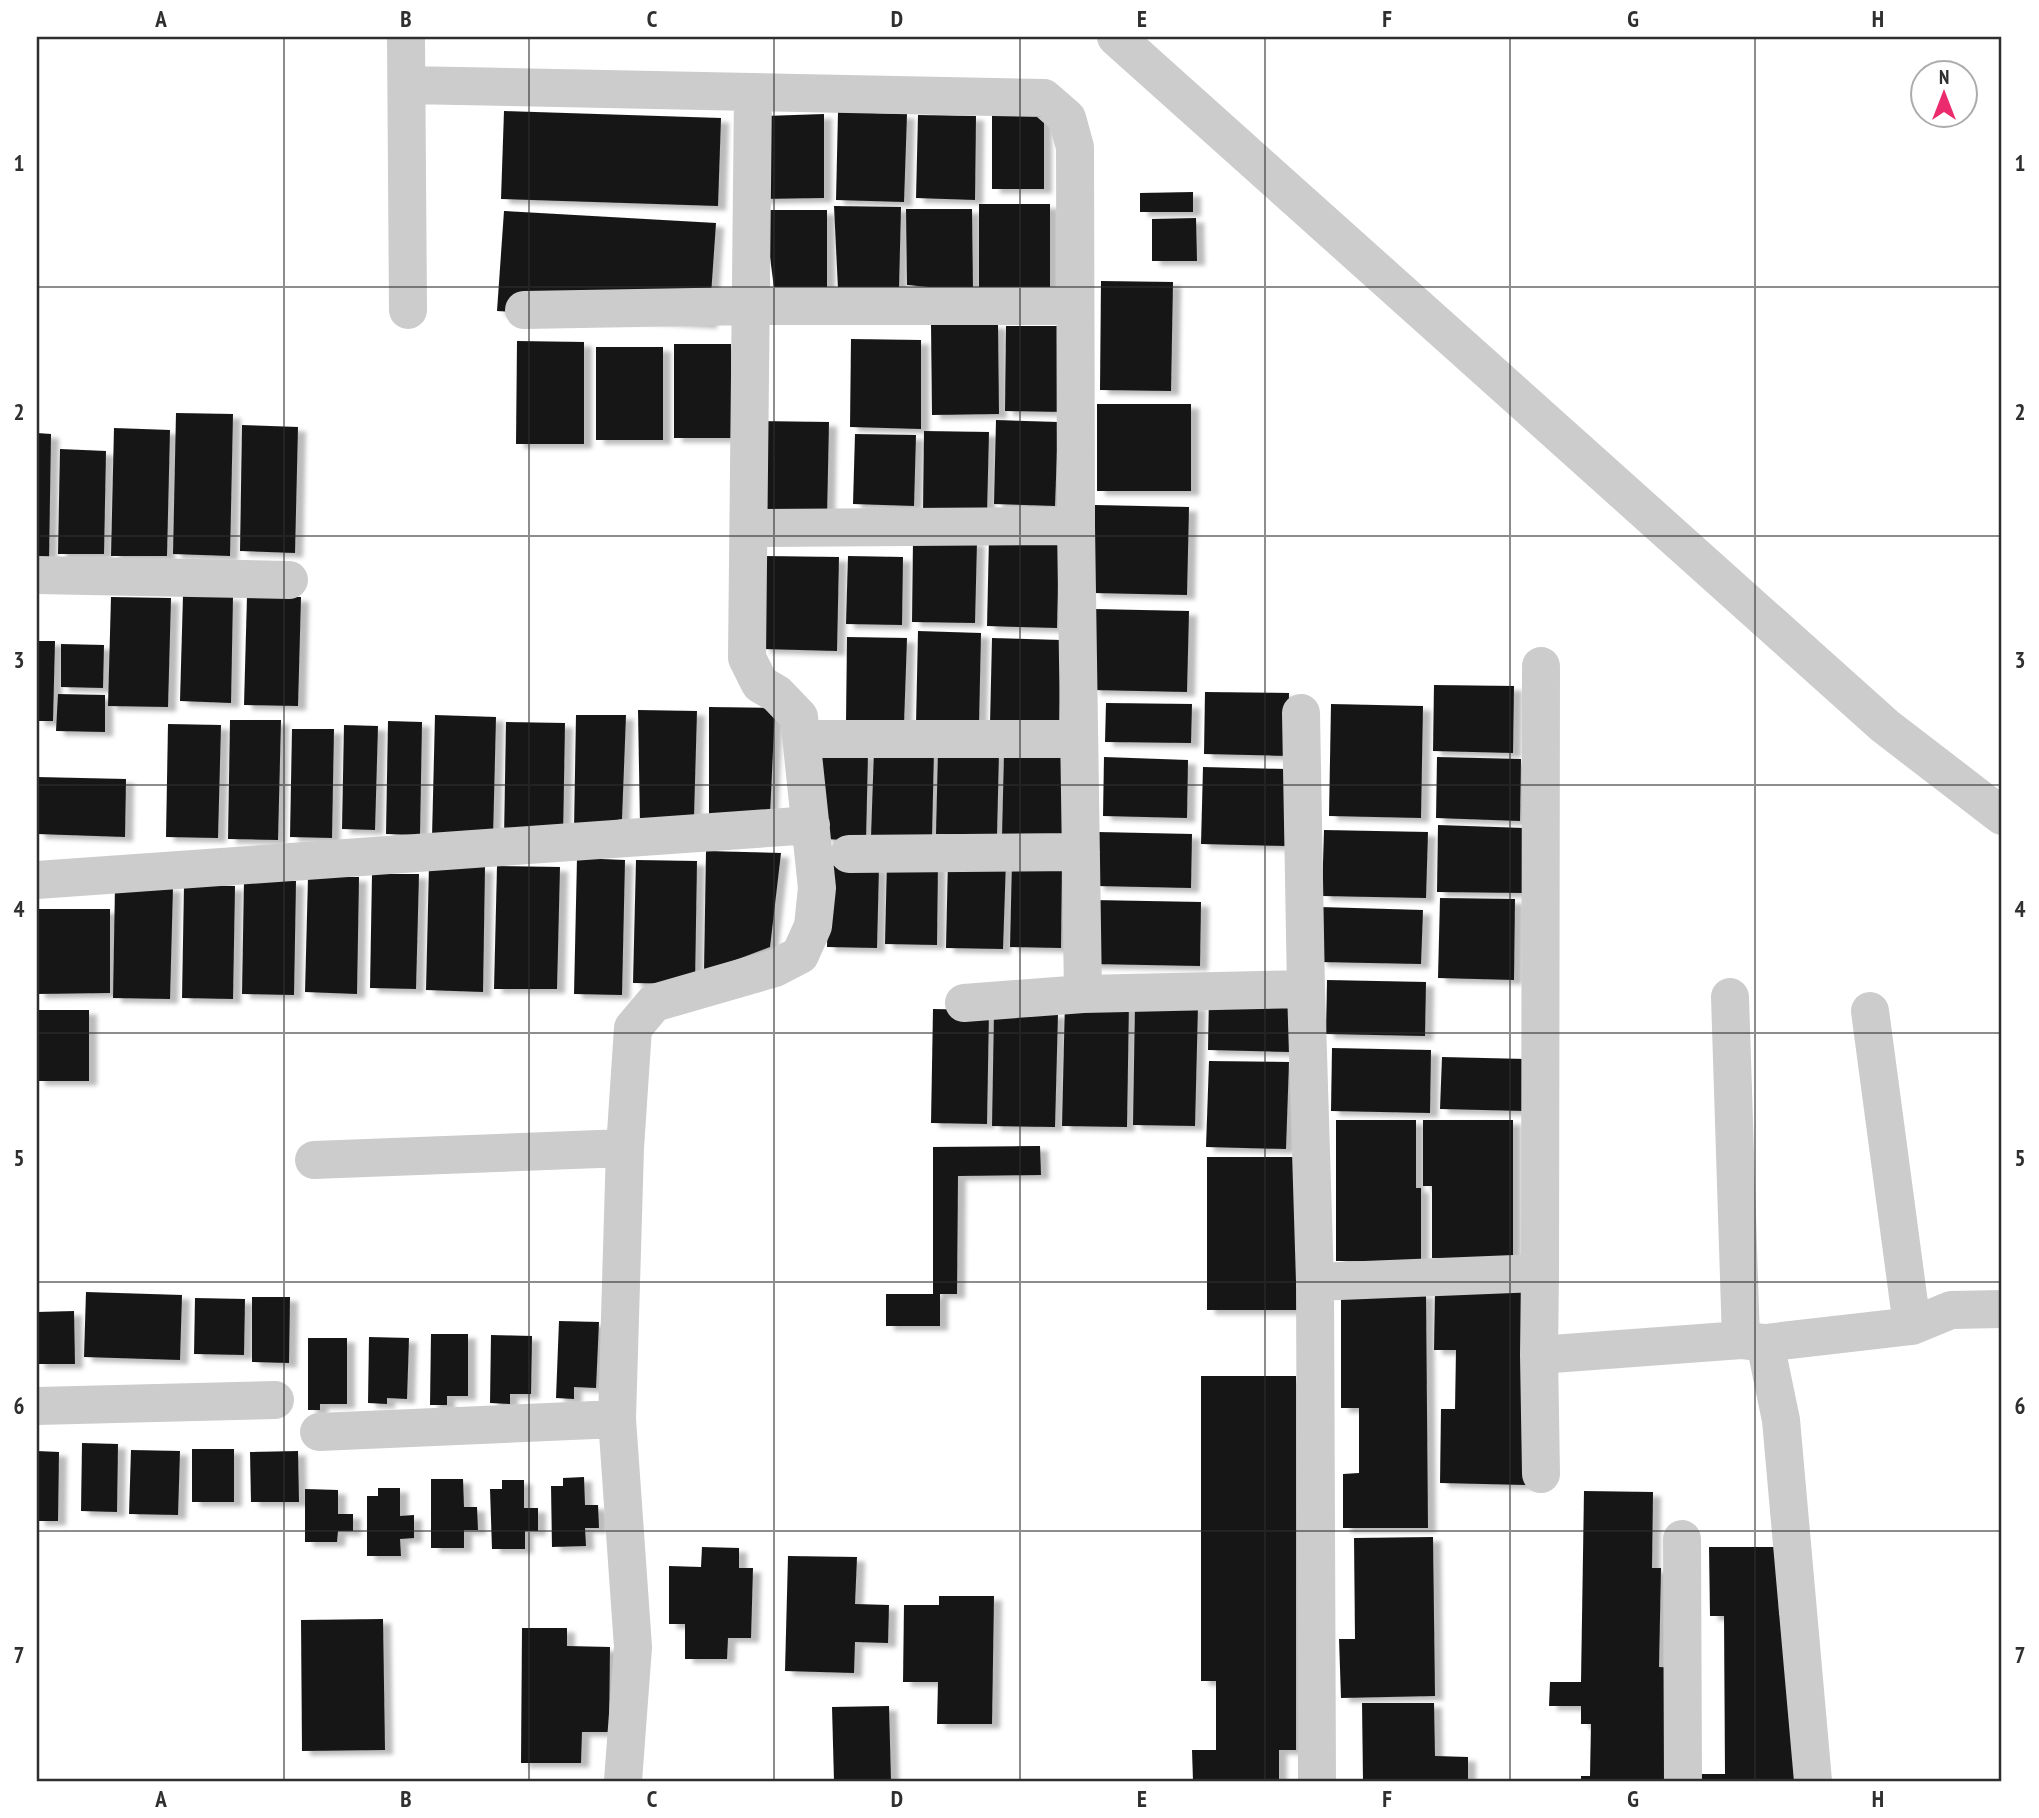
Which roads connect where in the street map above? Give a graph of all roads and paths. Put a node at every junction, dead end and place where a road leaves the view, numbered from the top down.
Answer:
1 (406, 37) edge
2 (1116, 37) edge
3 (407, 85) junction
4 (753, 92) junction
5 (751, 306) junction
6 (1075, 306) junction
7 (408, 310) dead end
8 (524, 310) dead end
9 (1076, 526) junction
10 (750, 528) junction
11 (37, 575) edge
12 (289, 580) dead end
13 (1541, 666) dead end
14 (1301, 713) dead end
15 (803, 739) junction
16 (1079, 739) junction
17 (2002, 816) edge
18 (811, 825) junction
19 (1081, 852) junction
20 (849, 854) dead end
21 (37, 880) edge
22 (1306, 989) junction
23 (1083, 994) junction
24 (1730, 997) dead end
25 (964, 1003) dead end
26 (1870, 1011) dead end
27 (625, 1149) junction
28 (314, 1160) dead end
29 (1540, 1273) junction
30 (1315, 1282) junction
31 (2002, 1309) edge
32 (1912, 1326) junction
33 (1753, 1341) junction
34 (1539, 1355) junction
35 (275, 1400) dead end
36 (37, 1406) edge
37 (617, 1419) junction
38 (319, 1432) dead end
39 (1541, 1474) dead end
40 (1682, 1539) dead end
41 (624, 1781) edge
42 (1317, 1781) edge
43 (1683, 1781) edge
44 (1813, 1781) edge

1 - 3 street
2 - 17 street
3 - 4 street
3 - 7 street
4 - 5 street
4 - 6 street
5 - 6 street
5 - 8 street
5 - 10 street
6 - 9 street
9 - 10 street
9 - 16 street
10 - 15 street
11 - 12 street
13 - 29 street
14 - 22 street
15 - 16 street
15 - 18 street
16 - 19 street
18 - 21 street
18 - 27 street
19 - 20 street
19 - 23 street
22 - 23 street
22 - 30 street
23 - 25 street
24 - 33 street
26 - 32 street
27 - 28 street
27 - 37 street
29 - 30 street
29 - 34 street
30 - 42 street
31 - 32 street
32 - 33 street
33 - 34 street
33 - 44 street
34 - 39 street
35 - 36 street
37 - 38 street
37 - 41 street
40 - 43 street

